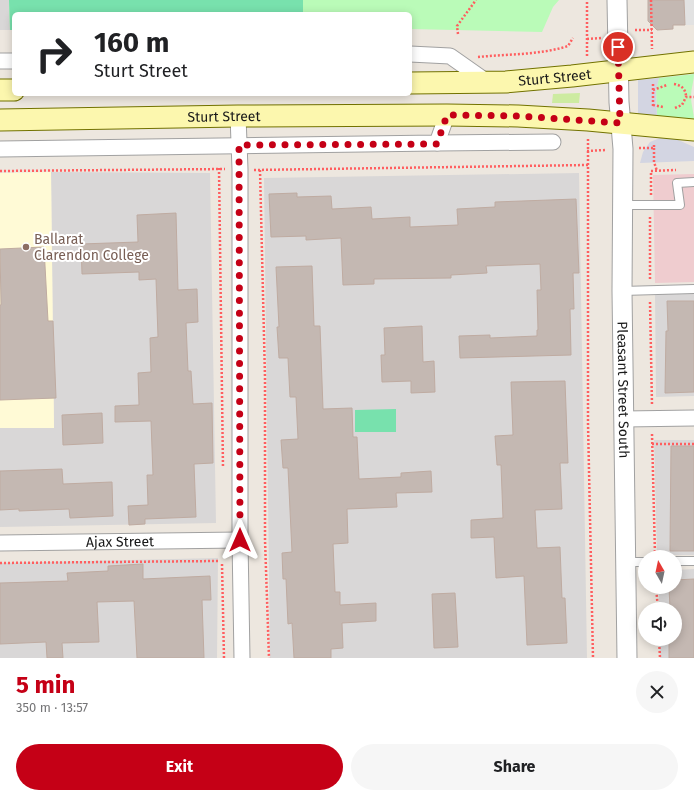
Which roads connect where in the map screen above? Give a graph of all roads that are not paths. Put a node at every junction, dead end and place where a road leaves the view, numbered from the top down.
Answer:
1 (617, 0) edge
2 (412, 54) edge
3 (0, 61) edge
4 (12, 61) edge
5 (694, 62) edge
6 (618, 71) junction
7 (487, 82) junction
8 (412, 83) edge
9 (0, 90) edge
10 (12, 90) edge
11 (447, 115) junction
12 (238, 116) junction
13 (0, 120) edge
14 (620, 123) junction
15 (694, 130) edge
16 (553, 142) dead end
17 (437, 144) junction
18 (239, 145) junction
19 (0, 149) edge
20 (694, 182) edge
21 (622, 205) junction
22 (694, 289) edge
23 (622, 291) junction
24 (694, 418) edge
25 (624, 419) junction
26 (240, 540) junction
27 (0, 543) edge
28 (682, 561) edge
29 (694, 561) edge
30 (625, 562) junction
31 (638, 562) edge
32 (242, 658) edge
33 (627, 658) edge

1 - 6 street, Pleasant Street South
2 - 7 street
3 - 4 street
5 - 6 main road, Sturt Street
6 - 7 main road, Sturt Street
6 - 14 street, Pleasant Street South
7 - 8 main road, Sturt Street
9 - 10 main road
11 - 12 main road, Sturt Street
11 - 14 main road, Sturt Street
11 - 17 street
12 - 13 main road, Sturt Street
12 - 18 street
14 - 15 main road, Sturt Street
14 - 21 street, Pleasant Street South
16 - 17 street, Sturt Street
17 - 18 street, Sturt Street
18 - 19 street, Sturt Street
18 - 26 street
20 - 21 lane
21 - 23 street, Pleasant Street South
22 - 23 lane
23 - 25 street, Pleasant Street South
24 - 25 street
25 - 30 street, Pleasant Street South
26 - 27 street, Ajax Street
26 - 32 street
28 - 29 lane
30 - 31 lane
30 - 33 street, Pleasant Street South

